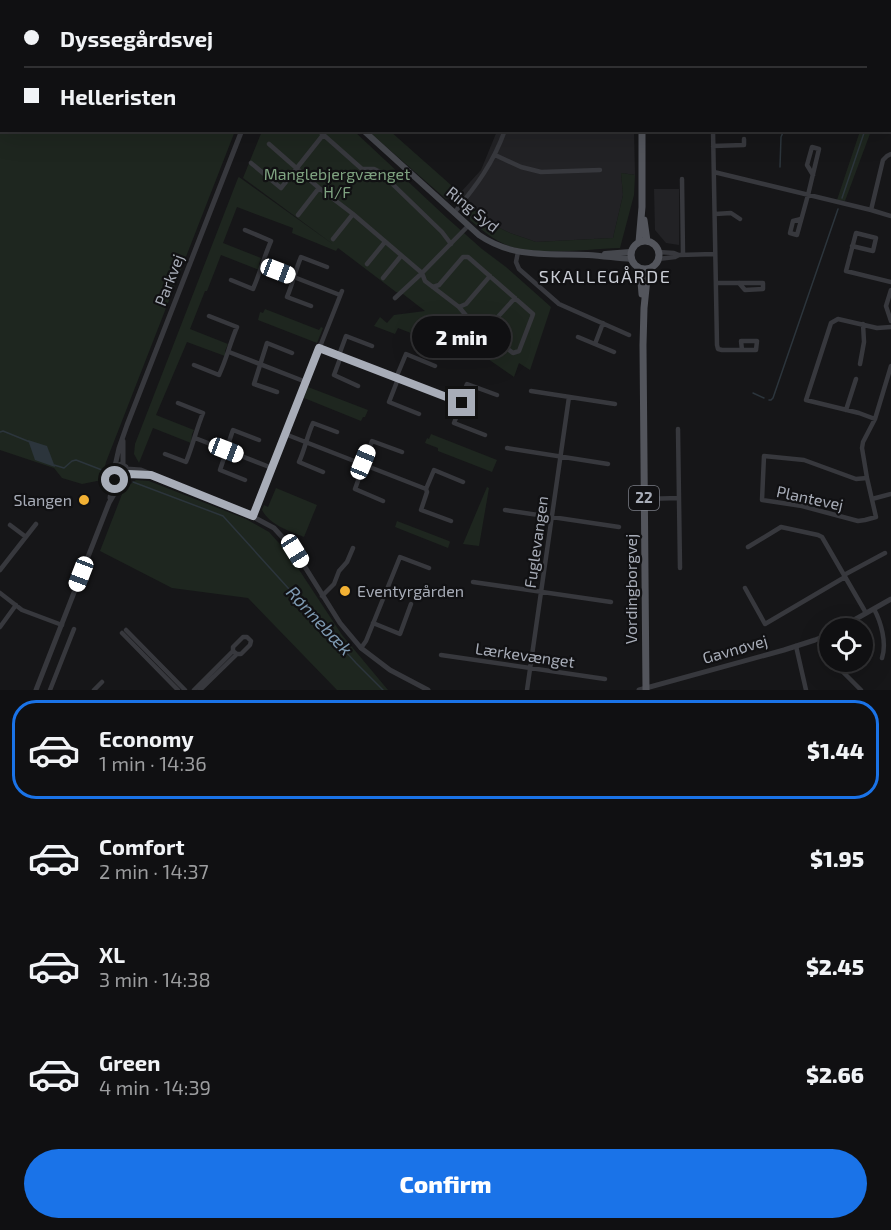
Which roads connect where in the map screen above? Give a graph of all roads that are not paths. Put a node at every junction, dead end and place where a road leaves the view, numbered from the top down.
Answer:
1 (241, 132) edge
2 (320, 132) edge
3 (365, 132) edge
4 (504, 132) edge
5 (642, 132) edge
6 (713, 132) edge
7 (323, 135) junction
8 (744, 139) dead end
9 (269, 144) dead end
10 (714, 146) junction
11 (891, 154) edge
12 (495, 155) junction
13 (251, 163) dead end
14 (297, 168) junction
15 (600, 170) dead end
16 (714, 172) junction
17 (813, 175) junction
18 (682, 179) dead end
19 (319, 189) junction
20 (808, 195) junction
21 (871, 210) junction
22 (454, 213) junction
23 (353, 214) junction
24 (715, 214) junction
25 (297, 215) dead end
26 (891, 216) edge
27 (740, 219) dead end
28 (801, 219) dead end
29 (468, 226) junction
30 (245, 230) dead end
31 (333, 239) dead end
32 (643, 241) junction
33 (385, 242) junction
34 (451, 244) junction
35 (852, 246) junction
36 (518, 252) junction
37 (714, 254) junction
38 (658, 255) junction
39 (681, 255) junction
40 (402, 256) junction
41 (631, 256) junction
42 (367, 264) dead end
43 (263, 265) junction
44 (327, 267) dead end
45 (644, 269) junction
46 (422, 273) junction
47 (490, 276) junction
48 (294, 277) junction
49 (383, 278) dead end
50 (231, 280) dead end
51 (891, 282) edge
52 (716, 283) junction
53 (739, 283) dead end
54 (433, 287) junction
55 (891, 290) edge
56 (395, 298) dead end
57 (515, 298) junction
58 (311, 306) dead end
59 (459, 307) junction
60 (209, 316) dead end
61 (891, 321) edge
62 (603, 323) junction
63 (863, 324) junction
64 (891, 327) edge
65 (485, 332) junction
66 (629, 335) dead end
67 (578, 337) dead end
68 (595, 344) junction
69 (372, 346) dead end
70 (319, 348) junction
71 (742, 350) dead end
72 (229, 352) junction
73 (614, 352) dead end
74 (292, 353) dead end
75 (340, 356) junction
76 (260, 364) junction
77 (860, 364) dead end
78 (194, 365) dead end
79 (435, 366) dead end
80 (891, 366) edge
81 (397, 378) junction
82 (856, 379) dead end
83 (306, 382) junction
84 (358, 386) dead end
85 (531, 391) dead end
86 (277, 392) dead end
87 (497, 395) dead end
88 (569, 397) junction
89 (460, 402) junction
90 (178, 403) dead end
91 (615, 404) dead end
92 (846, 410) junction
93 (419, 414) dead end
94 (875, 418) junction
95 (678, 429) dead end
96 (337, 432) dead end
97 (285, 434) junction
98 (485, 435) dead end
99 (195, 438) junction
100 (123, 440) junction
101 (259, 440) dead end
102 (306, 442) junction
103 (507, 448) dead end
104 (226, 450) junction
105 (402, 452) dead end
106 (165, 454) dead end
107 (561, 456) junction
108 (608, 464) dead end
109 (364, 465) junction
110 (115, 466) junction
111 (272, 468) junction
112 (126, 469) junction
113 (323, 472) dead end
114 (867, 478) junction
115 (113, 479) junction
116 (245, 480) dead end
117 (121, 482) junction
118 (463, 482) dead end
119 (426, 489) junction
120 (891, 494) edge
121 (679, 498) junction
122 (644, 499) junction
123 (872, 499) junction
124 (383, 501) dead end
125 (109, 502) junction
126 (505, 510) dead end
127 (253, 516) junction
128 (552, 516) junction
129 (451, 521) dead end
130 (36, 524) dead end
131 (10, 525) dead end
132 (619, 527) dead end
133 (26, 537) junction
134 (748, 547) dead end
135 (353, 548) dead end
136 (885, 553) dead end
137 (429, 568) dead end
138 (680, 568) dead end
139 (0, 570) edge
140 (844, 576) junction
141 (473, 582) dead end
142 (745, 588) dead end
143 (541, 592) junction
144 (0, 593) edge
145 (322, 596) junction
146 (891, 599) edge
147 (611, 603) dead end
148 (411, 604) dead end
149 (16, 605) junction
150 (874, 609) junction
151 (866, 613) junction
152 (857, 618) edge
153 (373, 623) junction
154 (62, 625) junction
155 (0, 627) edge
156 (74, 629) dead end
157 (819, 638) edge
158 (796, 646) junction
159 (361, 648) junction
160 (441, 655) dead end
161 (882, 658) dead end
162 (530, 668) junction
163 (843, 672) edge
164 (605, 679) dead end
165 (102, 682) dead end
166 (644, 689) edge
167 (36, 690) edge
168 (50, 690) edge
169 (94, 690) edge
170 (178, 690) edge
171 (185, 690) edge
172 (194, 690) edge
173 (200, 690) edge
174 (428, 690) edge
175 (526, 690) edge
176 (806, 690) edge
177 (861, 690) edge

1 - 100 street, Parkvej
2 - 7 street
3 - 22 main road, Ring Syd
4 - 12 street
5 - 32 main road
6 - 10 street
7 - 14 street
7 - 34 street
8 - 10 street
9 - 14 street
10 - 16 street
11 - 21 street
12 - 15 street
12 - 22 street
13 - 14 street
14 - 19 street
16 - 20 street
16 - 24 street
17 - 17 street
17 - 20 street
18 - 39 street
19 - 23 street
19 - 25 street
20 - 21 street
20 - 28 street
21 - 26 street
22 - 29 main road, Ring Syd
23 - 31 street
23 - 33 street
24 - 27 street
24 - 37 street
29 - 34 street
29 - 36 main road, Ring Syd
30 - 43 street
32 - 38 main road
32 - 41 main road
33 - 40 street
33 - 42 street
34 - 46 street
35 - 35 street
35 - 51 street
36 - 41 main road, Ring Syd
36 - 62 street
37 - 39 street
37 - 52 street
38 - 39 street
38 - 45 main road
40 - 46 street
40 - 49 street
41 - 45 main road
43 - 48 street
43 - 50 street
44 - 48 street
45 - 122 main road, Vordingborgvej / 22
46 - 54 street
46 - 56 street
47 - 54 street
47 - 57 street
47 - 59 street
48 - 58 street
48 - 70 street
52 - 53 street
52 - 71 street
54 - 59 street
55 - 61 street
57 - 65 street
57 - 65 street
59 - 65 street
60 - 72 street
62 - 66 street
62 - 68 street
63 - 64 street
63 - 77 street
63 - 92 street
67 - 68 street
68 - 73 street
69 - 75 street
70 - 75 street
70 - 83 street
72 - 76 street
72 - 78 street
74 - 76 street
75 - 81 street
75 - 84 street
76 - 83 street
76 - 86 street
79 - 81 street
80 - 94 street
81 - 89 street
81 - 93 street
82 - 92 street
83 - 97 street
85 - 88 street
87 - 89 street
88 - 91 street
88 - 107 street, Fuglevangen
89 - 98 street
90 - 99 street
92 - 94 street
94 - 114 street
95 - 121 street
96 - 102 street
97 - 102 street
97 - 111 street
99 - 104 street
99 - 106 street
100 - 110 street, Parkvej
100 - 112 street, Parkvej
101 - 104 street
102 - 109 street
102 - 113 street
103 - 107 street
104 - 111 street
104 - 116 street
105 - 109 street
107 - 108 street
107 - 128 street, Fuglevangen
109 - 119 street
109 - 124 street
110 - 112 street
110 - 115 street
111 - 127 street
112 - 117 street
112 - 127 street
114 - 123 street
114 - 123 street, Plantevej
115 - 117 street
115 - 125 street
117 - 125 street
118 - 119 street
119 - 129 street
120 - 123 street
121 - 122 street
121 - 138 street
122 - 166 main road, Vordingborgvej / 22
125 - 154 street
126 - 128 street
127 - 145 street
128 - 132 street
128 - 143 street, Fuglevangen
130 - 133 street
131 - 133 street
133 - 139 street
134 - 140 street
135 - 145 street
136 - 140 street
137 - 153 street
140 - 142 street
140 - 151 street
141 - 143 street
143 - 147 street
143 - 162 street, Fuglevangen
144 - 149 street
145 - 159 street
146 - 150 street
148 - 153 street
149 - 154 street
149 - 155 street
150 - 151 street
150 - 161 street
151 - 152 street
153 - 159 street
154 - 167 street
156 - 168 street
157 - 158 street, Gavnøvej
158 - 166 street, Gavnøvej
158 - 176 street
159 - 174 street
160 - 162 street, Lærkevænget
162 - 164 street, Lærkevænget
162 - 175 street, Fuglevangen
163 - 177 street
165 - 169 street
170 - 171 street
172 - 173 street

